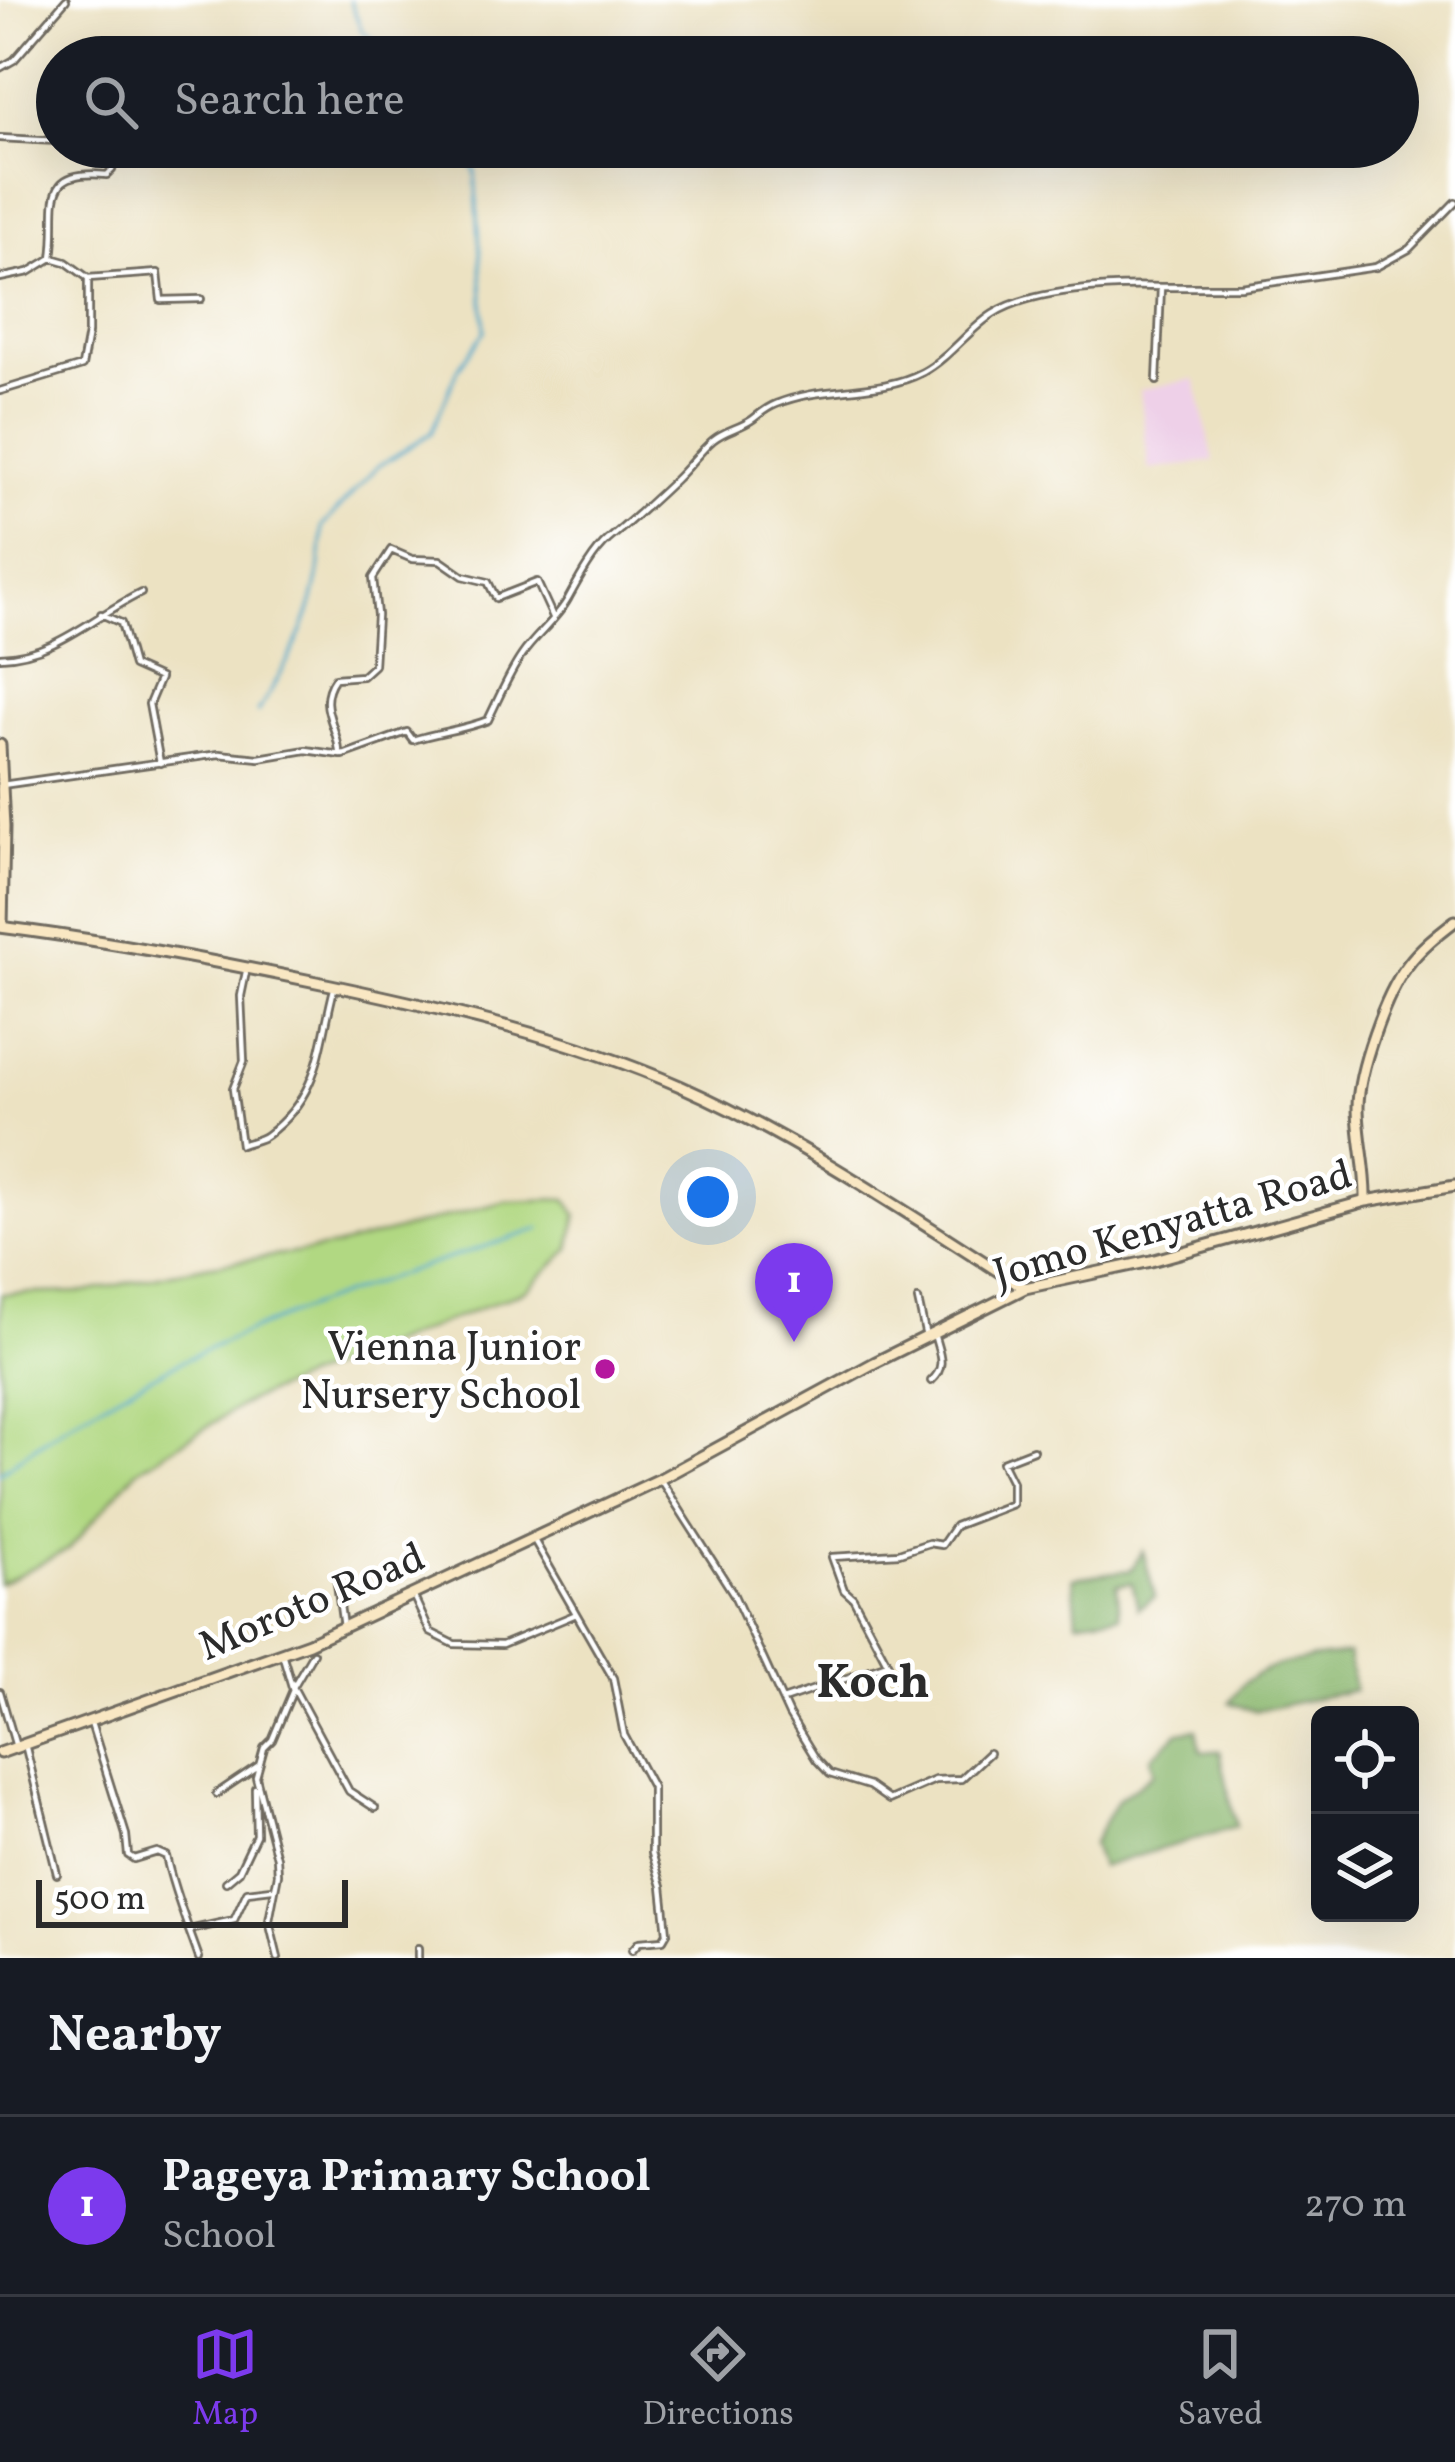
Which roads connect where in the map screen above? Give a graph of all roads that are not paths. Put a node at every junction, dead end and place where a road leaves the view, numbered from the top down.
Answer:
1 (66, 0) edge
2 (0, 68) edge
3 (0, 138) edge
4 (36, 140) edge
5 (113, 168) edge
6 (1455, 202) edge
7 (52, 258) junction
8 (0, 278) edge
9 (88, 278) junction
10 (1161, 287) junction
11 (201, 299) dead end
12 (1157, 381) dead end
13 (0, 392) edge
14 (141, 593) dead end
15 (101, 614) junction
16 (553, 617) junction
17 (0, 657) edge
18 (0, 745) edge
19 (344, 754) junction
20 (160, 763) junction
21 (2, 784) edge
22 (1455, 921) edge
23 (1, 927) edge
24 (247, 967) junction
25 (335, 986) junction
26 (1455, 1186) edge
27 (1366, 1201) junction
28 (1024, 1288) junction
29 (918, 1300) dead end
30 (930, 1335) junction
31 (931, 1381) dead end
32 (1033, 1450) dead end
33 (666, 1470) junction
34 (640, 1488) joint
35 (533, 1540) junction
36 (336, 1576) dead end
37 (413, 1595) junction
38 (574, 1615) junction
39 (343, 1627) junction
40 (282, 1653) junction
41 (314, 1653) dead end
42 (293, 1687) junction
43 (0, 1692) edge
44 (783, 1700) junction
45 (92, 1720) junction
46 (20, 1745) junction
47 (0, 1753) edge
48 (989, 1753) dead end
49 (259, 1766) junction
50 (256, 1783) junction
51 (216, 1794) dead end
52 (374, 1808) dead end
53 (58, 1874) dead end
54 (226, 1882) dead end
55 (273, 1890) junction
56 (189, 1930) junction
57 (418, 1948) dead end
58 (632, 1950) dead end
59 (199, 1958) edge
60 (278, 1958) edge
61 (418, 1958) edge

1 - 2 street
3 - 4 street
5 - 7 street
6 - 10 street
7 - 8 street
7 - 9 street
9 - 11 street
9 - 13 street
10 - 12 street
10 - 16 street
14 - 15 street
15 - 17 street
15 - 20 street
16 - 19 street
16 - 19 street
18 - 21 street
19 - 20 street
20 - 21 street
21 - 23 street
22 - 27 street
23 - 24 street
24 - 25 street
24 - 25 street
25 - 28 street
26 - 27 street, Jomo Kenyatta Road
27 - 28 street, Jomo Kenyatta Road
28 - 30 street, Jomo Kenyatta Road
29 - 30 street
30 - 31 street
30 - 33 street, Jomo Kenyatta Road
32 - 44 street
33 - 34 street, Jomo Kenyatta Road
33 - 44 street
34 - 35 street, Moroto Road
35 - 37 street, Moroto Road
35 - 38 street
36 - 39 street
37 - 38 street
37 - 39 street, Moroto Road
38 - 58 street
39 - 40 street, Moroto Road
40 - 42 street
40 - 45 street, Moroto Road
41 - 42 street
42 - 49 street
42 - 52 street
43 - 46 street
44 - 48 street
45 - 46 street, Moroto Road
45 - 56 street
46 - 47 street, Moroto Road
46 - 53 street
49 - 50 street
49 - 51 street
50 - 54 street
50 - 55 street
55 - 56 street
55 - 60 street
56 - 59 street
57 - 61 street

